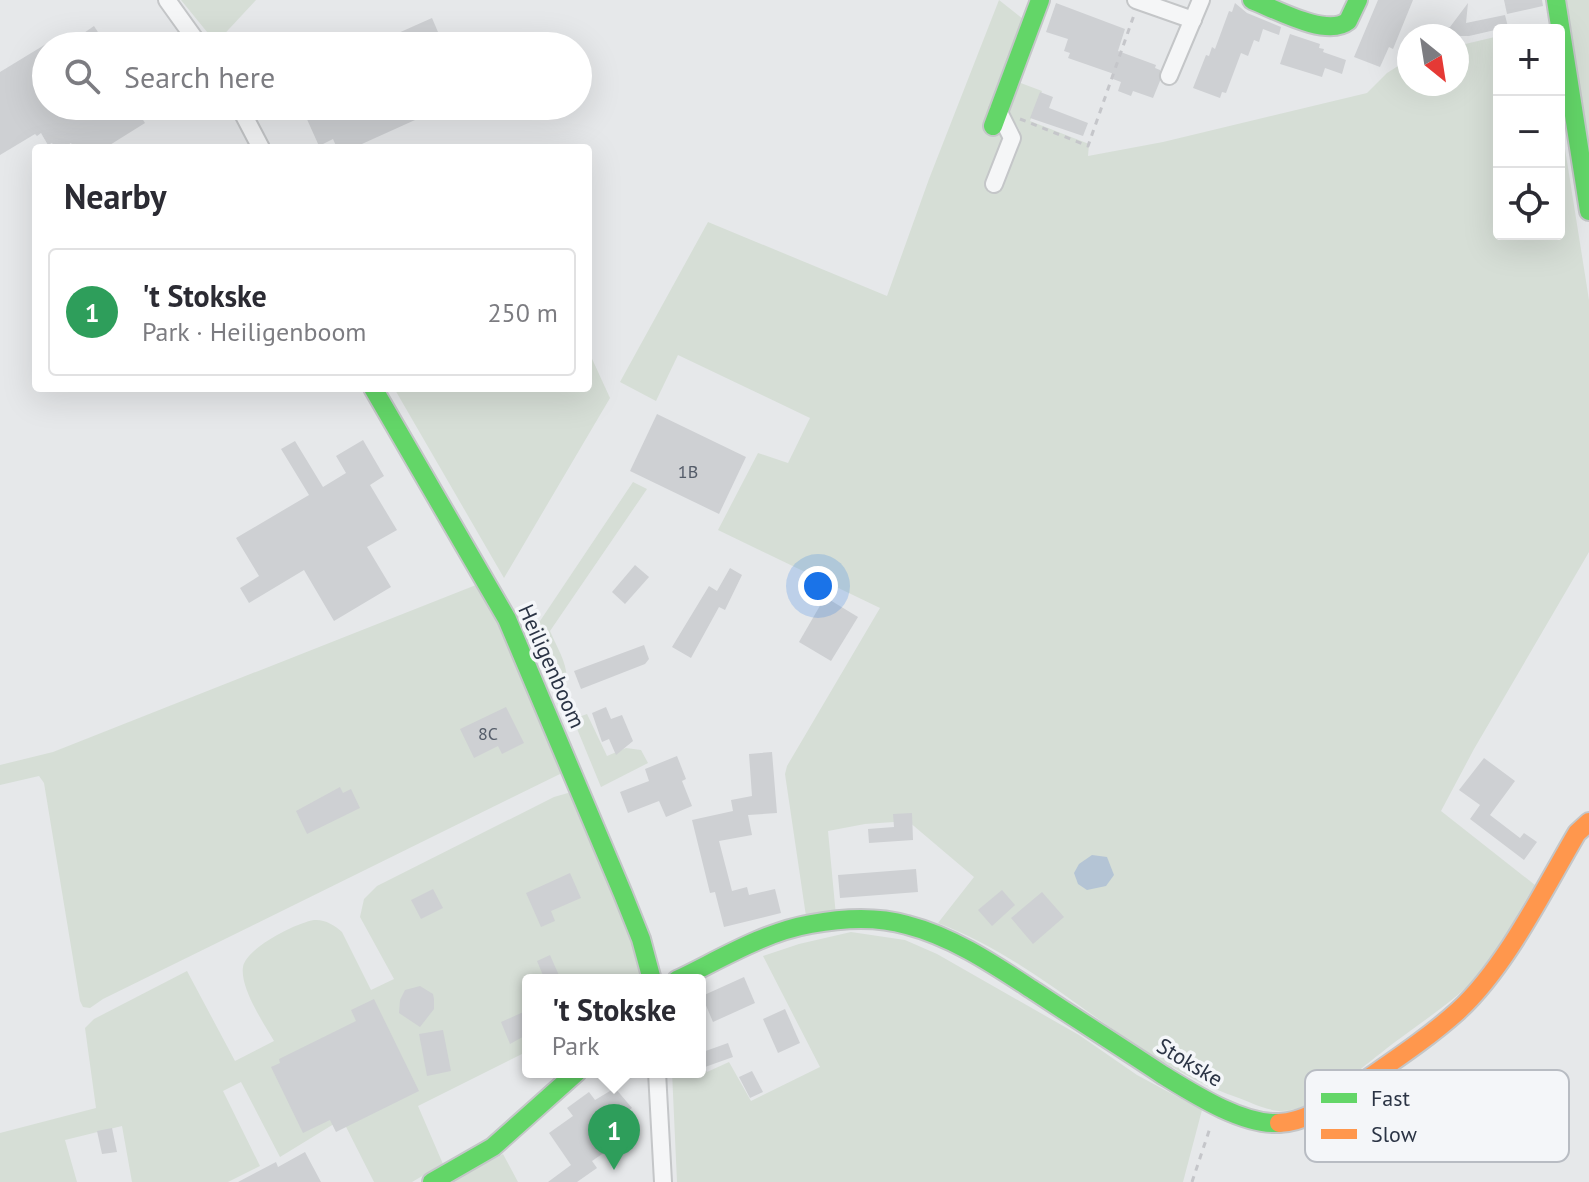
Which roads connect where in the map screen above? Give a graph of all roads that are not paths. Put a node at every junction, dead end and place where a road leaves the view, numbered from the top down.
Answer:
1 (167, 0) edge
2 (1040, 0) edge
3 (1201, 0) edge
4 (1252, 0) edge
5 (1358, 0) edge
6 (1556, 0) edge
7 (1137, 1) edge
8 (1193, 20) junction
9 (190, 32) edge
10 (1169, 76) dead end
11 (996, 118) joint
12 (246, 120) edge
13 (259, 144) edge
14 (994, 184) dead end
15 (1589, 211) edge
16 (375, 392) edge
17 (1589, 822) edge
18 (650, 974) edge
19 (690, 974) edge
20 (1378, 1070) edge
21 (570, 1078) edge
22 (657, 1078) edge
23 (1305, 1117) edge
24 (432, 1182) edge
25 (663, 1182) edge

1 - 9 street
2 - 11 street
3 - 8 street
4 - 5 street
6 - 15 street
7 - 8 street
8 - 10 street
11 - 14 street
12 - 13 street
16 - 18 street, Heiligenboom
17 - 20 street, Stokske
19 - 23 street, Stokske
21 - 24 street
22 - 25 street

